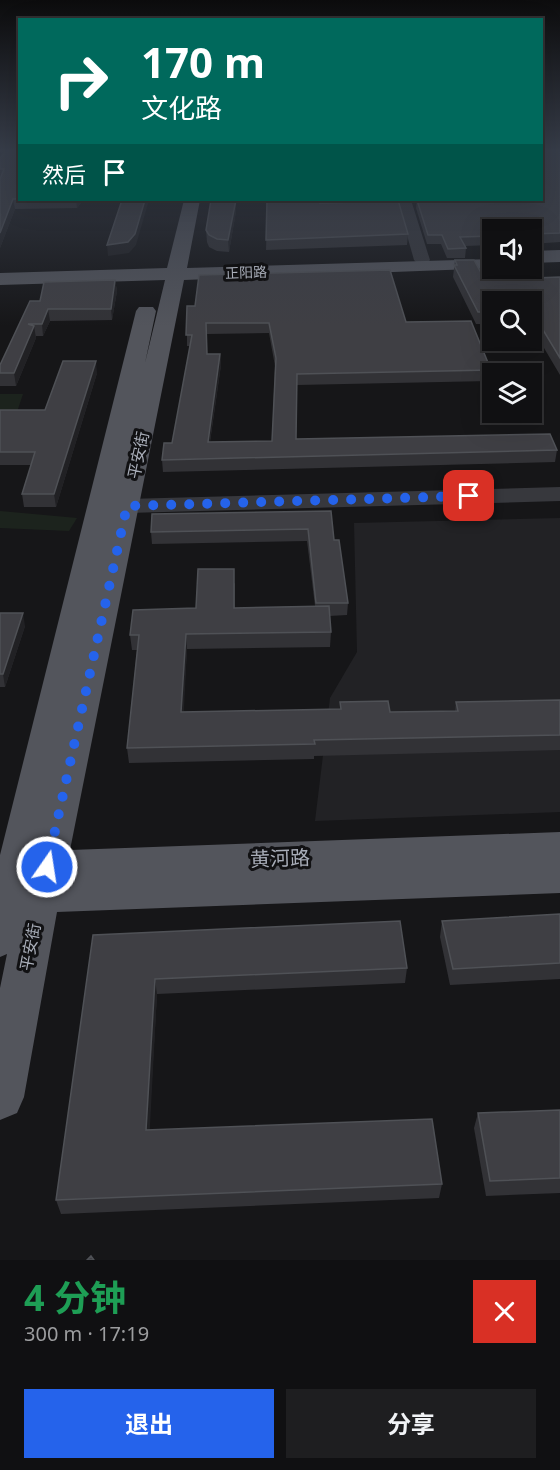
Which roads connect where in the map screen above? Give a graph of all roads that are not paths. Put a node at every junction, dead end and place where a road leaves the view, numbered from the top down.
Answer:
1 (171, 209) edge
2 (189, 209) edge
3 (407, 209) edge
4 (560, 256) edge
5 (542, 257) edge
6 (482, 258) edge
7 (422, 260) junction
8 (542, 264) edge
9 (560, 264) edge
10 (482, 266) edge
11 (0, 270) edge
12 (167, 270) junction
13 (0, 279) edge
14 (560, 494) edge
15 (127, 506) junction
16 (560, 847) edge
17 (560, 877) edge
18 (19, 883) edge
19 (0, 939) edge
20 (0, 1096) edge

1 - 12 main road, 平安街
2 - 12 main road, 平安街
3 - 7 street
4 - 5 main road
6 - 7 main road, 正阳路
7 - 12 main road, 正阳路
8 - 9 main road
10 - 12 main road, 正阳路
11 - 12 main road, 正阳路
12 - 13 main road, 正阳路
12 - 15 main road, 平安街
12 - 18 main road, 平安街
14 - 15 street
15 - 18 main road, 平安街
16 - 18 main road, 黄河路
17 - 18 main road, 黄河路
18 - 19 main road, 平安街
18 - 20 main road, 平安街

